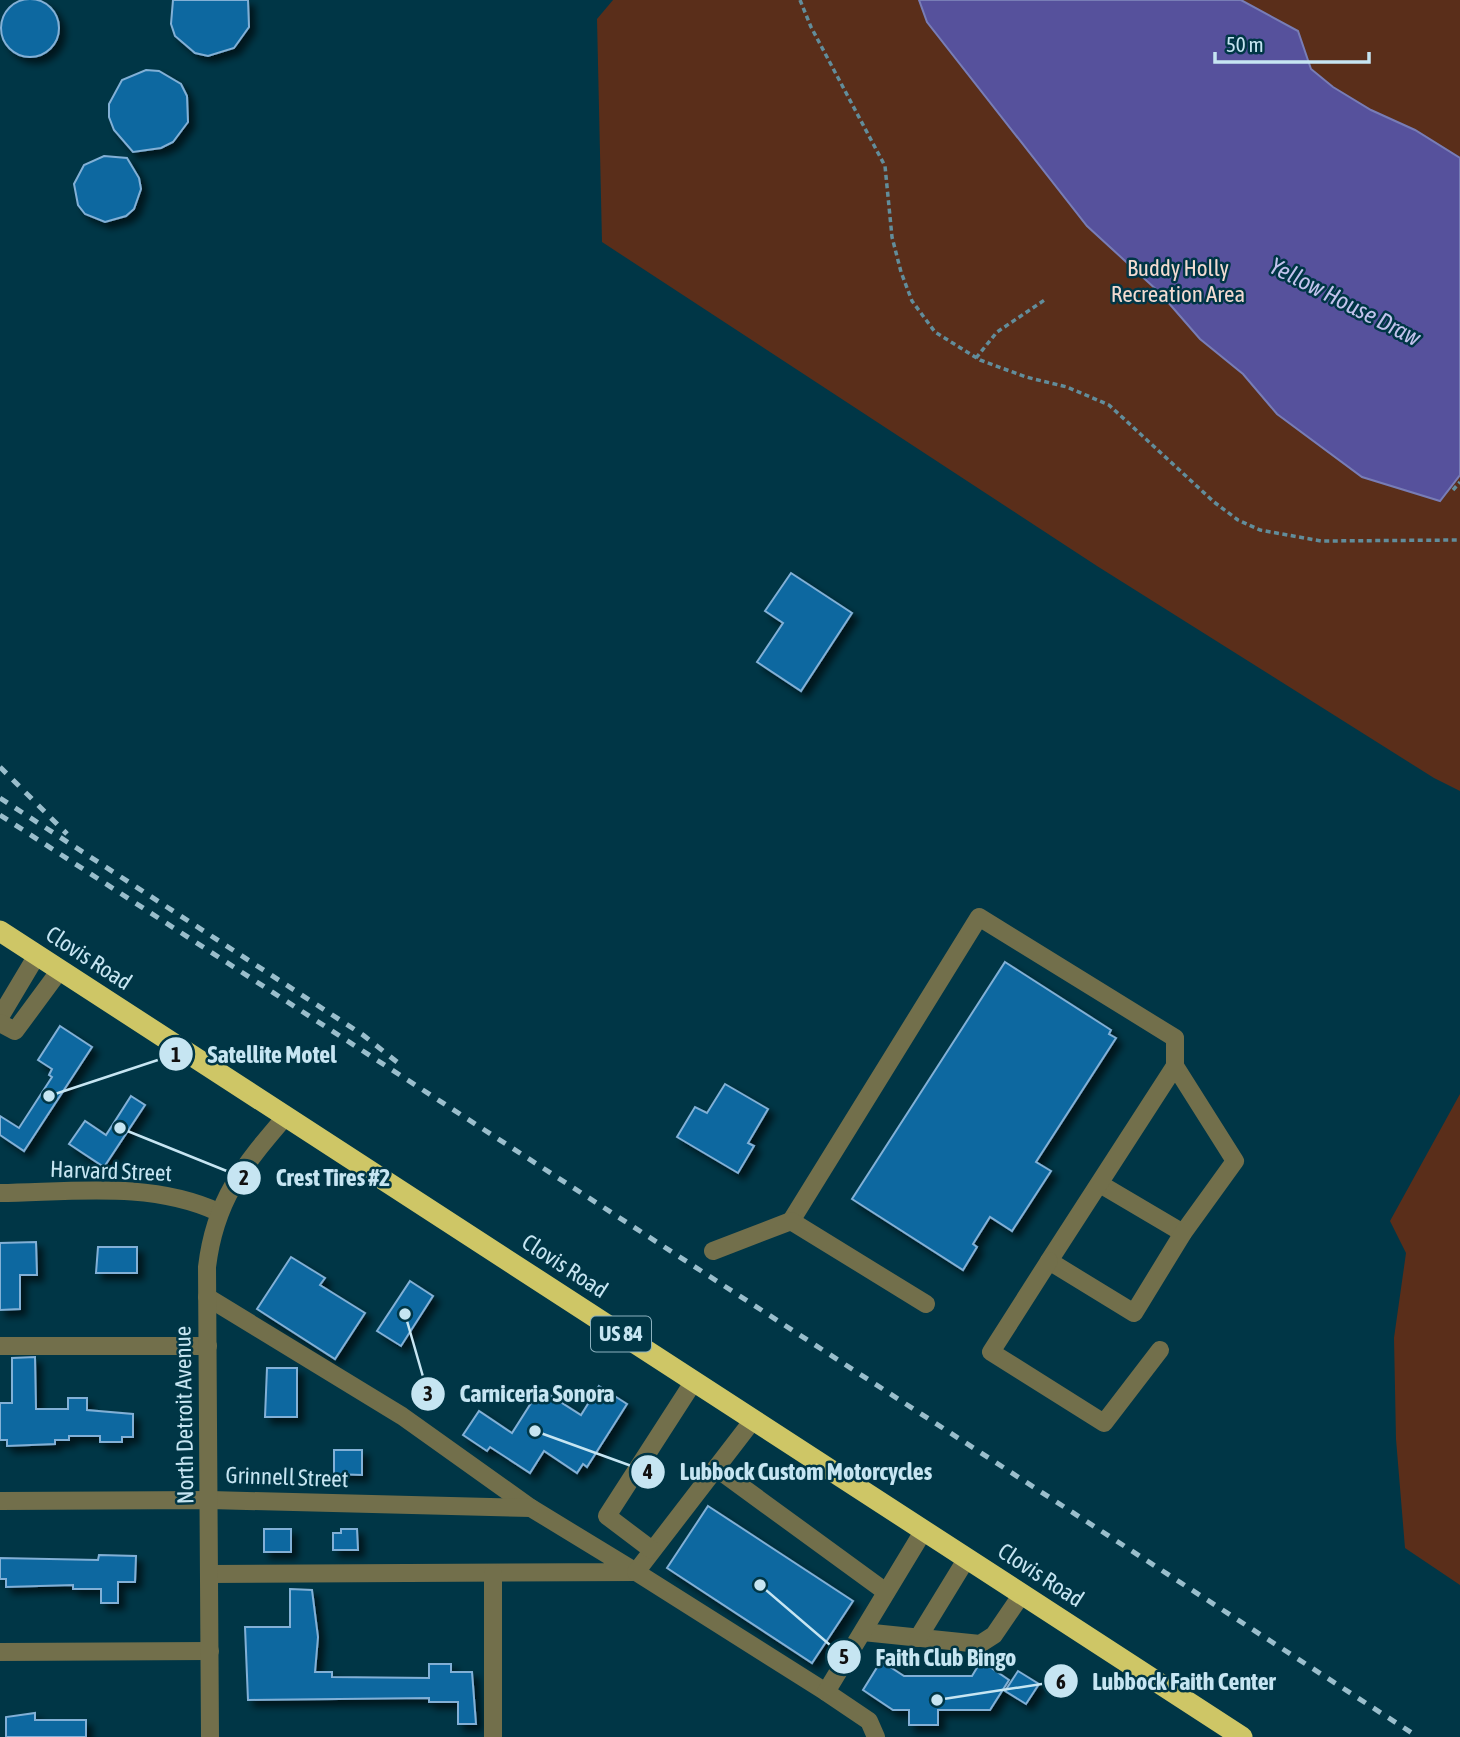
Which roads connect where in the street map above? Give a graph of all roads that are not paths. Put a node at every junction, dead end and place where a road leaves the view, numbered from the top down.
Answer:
1 (0, 931) edge
2 (37, 955) junction
3 (60, 970) junction
4 (1, 1024) edge
5 (1175, 1066) junction
6 (286, 1116) junction
7 (1100, 1184) junction
8 (0, 1193) edge
9 (218, 1212) junction
10 (791, 1221) junction
11 (1183, 1233) junction
12 (713, 1251) dead end
13 (1049, 1261) junction
14 (207, 1297) junction
15 (926, 1304) dead end
16 (0, 1346) edge
17 (208, 1346) junction
18 (1160, 1350) dead end
19 (694, 1381) junction
20 (753, 1420) junction
21 (716, 1468) junction
22 (0, 1500) edge
23 (210, 1500) junction
24 (531, 1508) junction
25 (924, 1530) junction
26 (652, 1550) junction
27 (967, 1558) junction
28 (636, 1572) junction
29 (493, 1573) junction
30 (210, 1574) junction
31 (886, 1592) junction
32 (1022, 1594) junction
33 (863, 1632) junction
34 (918, 1637) junction
35 (210, 1651) junction
36 (0, 1652) edge
37 (826, 1692) junction
38 (210, 1737) edge
39 (493, 1737) edge
40 (876, 1737) edge
41 (1242, 1737) edge

1 - 2 highway, Clovis Road / US 84
2 - 3 highway, Clovis Road / US 84
2 - 4 street
3 - 4 street
3 - 6 highway, Clovis Road / US 84
5 - 7 street
5 - 10 street
5 - 11 street
6 - 9 street, North Detroit Avenue
6 - 19 highway, Clovis Road / US 84
7 - 11 street
7 - 13 street
8 - 9 street, Harvard Street
9 - 14 street, North Detroit Avenue
10 - 12 street
10 - 15 street
11 - 13 street
13 - 18 street
14 - 17 street, North Detroit Avenue
14 - 24 street
16 - 17 street
17 - 23 street, North Detroit Avenue
19 - 20 highway, Clovis Road / US 84
19 - 26 street
20 - 21 street
20 - 25 highway, Clovis Road / US 84
21 - 26 street
21 - 31 street
22 - 23 street, Grinnell Street
23 - 24 street, Grinnell Street
23 - 30 street, North Detroit Avenue
24 - 28 street
25 - 27 highway, Clovis Road / US 84
25 - 31 street
26 - 28 street
27 - 32 highway, Clovis Road / US 84
27 - 34 street
28 - 29 street
28 - 37 street
29 - 30 street
29 - 39 street
30 - 35 street, North Detroit Avenue
31 - 33 street
32 - 34 street
32 - 41 highway, Clovis Road / US 84
33 - 34 street
33 - 37 street
35 - 36 street
35 - 38 street, North Detroit Avenue
37 - 40 street

